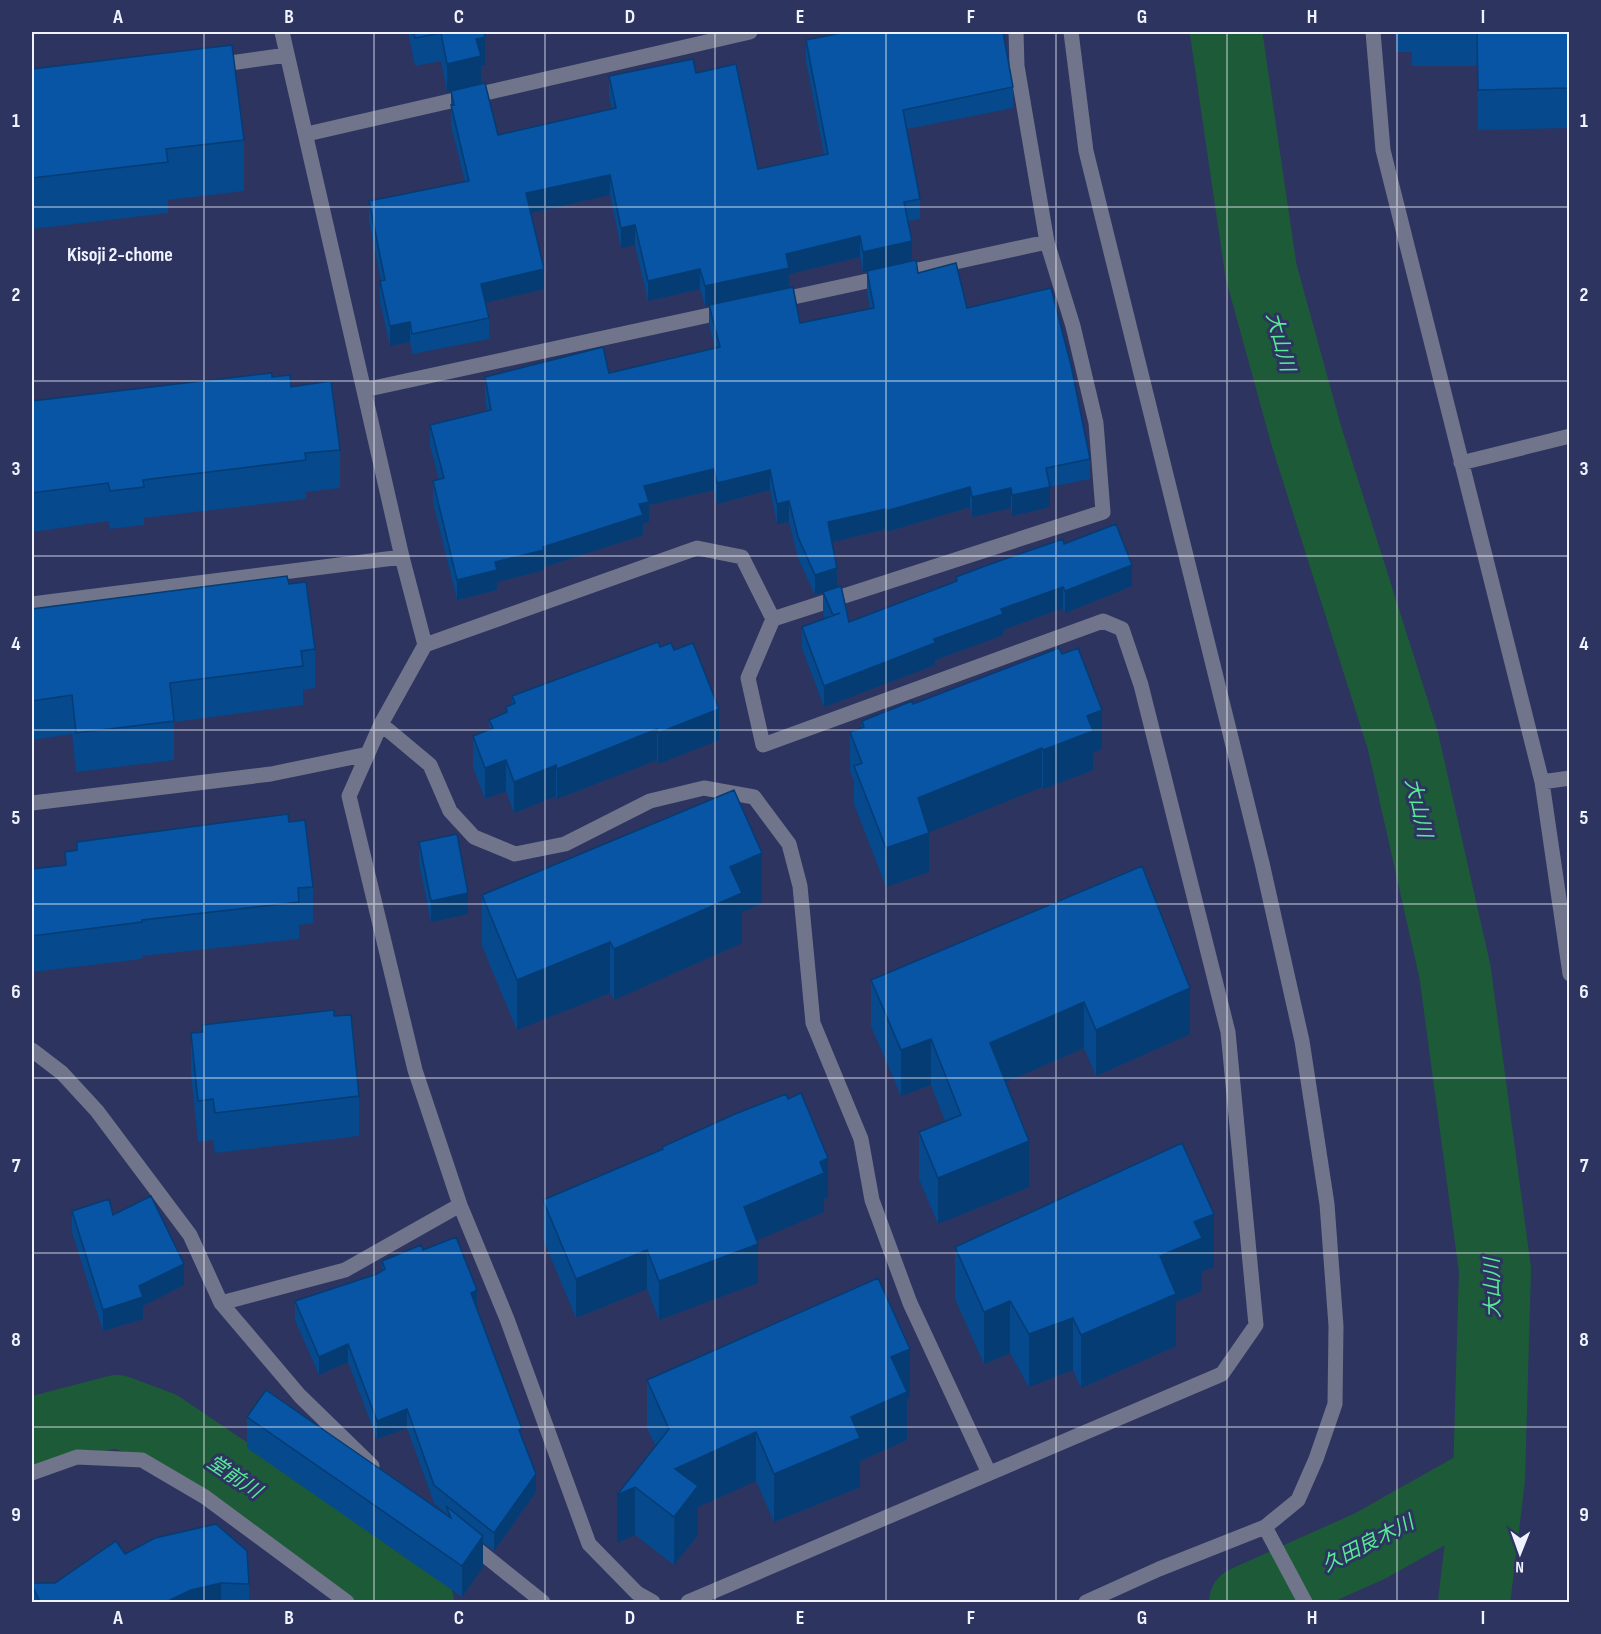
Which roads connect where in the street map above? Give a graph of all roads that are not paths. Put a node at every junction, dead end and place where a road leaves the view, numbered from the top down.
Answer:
1 (282, 32) edge
2 (750, 32) edge
3 (1016, 32) edge
4 (1071, 32) edge
5 (1373, 32) edge
6 (287, 56) junction
7 (206, 67) edge
8 (307, 134) junction
9 (1047, 242) junction
10 (364, 390) junction
11 (1569, 436) edge
12 (1461, 463) junction
13 (402, 557) junction
14 (32, 604) edge
15 (773, 619) junction
16 (425, 645) junction
17 (381, 724) junction
18 (368, 754) junction
19 (1569, 778) edge
20 (1542, 782) junction
21 (32, 802) edge
22 (1569, 974) edge
23 (32, 1050) edge
24 (460, 1205) junction
25 (221, 1303) junction
26 (32, 1473) edge
27 (381, 1473) edge
28 (989, 1473) junction
29 (1265, 1527) junction
30 (453, 1531) edge
31 (347, 1602) edge
32 (543, 1602) edge
33 (652, 1602) edge
34 (688, 1602) edge
35 (1086, 1602) edge
36 (1305, 1602) edge

1 - 6 street
2 - 8 street
3 - 9 street
4 - 29 street
5 - 12 street
6 - 7 street
6 - 8 street
8 - 10 street
9 - 10 street
9 - 15 street
10 - 13 street
11 - 12 street
12 - 20 street
13 - 14 street
13 - 16 street
15 - 16 street
15 - 28 street
16 - 17 street
17 - 18 street
17 - 28 street
18 - 21 street
18 - 24 street
19 - 20 street
20 - 22 street
23 - 25 street
24 - 25 street
24 - 33 street
25 - 27 street
26 - 31 street
28 - 34 street
29 - 35 street
29 - 36 street
30 - 32 street

